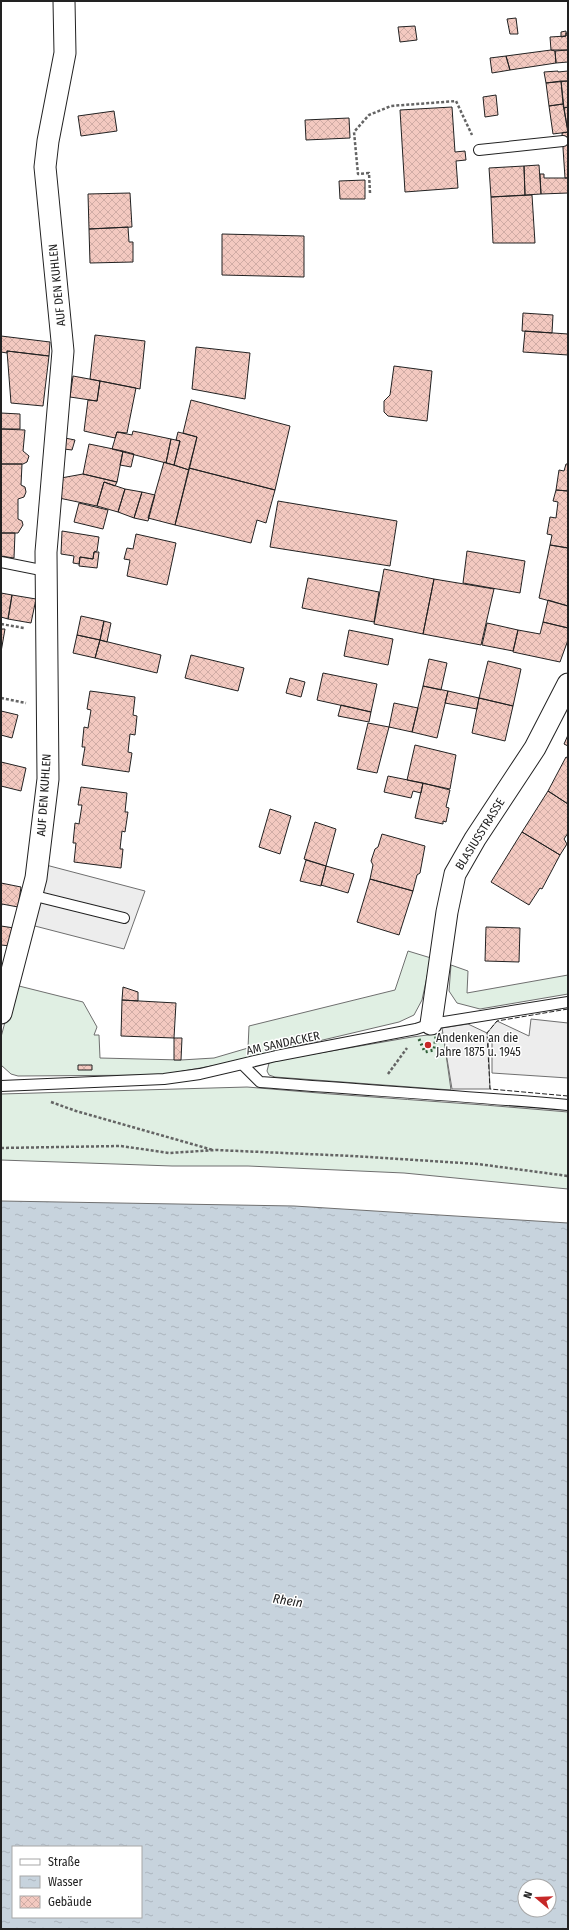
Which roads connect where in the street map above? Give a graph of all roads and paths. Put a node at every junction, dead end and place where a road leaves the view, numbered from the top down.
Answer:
1 (64, 1) edge
2 (563, 141) dead end
3 (479, 150) joint
4 (370, 193) dead end
5 (1, 562) edge
6 (46, 572) junction
7 (568, 684) edge
8 (31, 895) junction
9 (124, 918) dead end
10 (568, 1002) edge
11 (1, 1013) edge
12 (423, 1027) junction
13 (243, 1065) junction
14 (1, 1086) edge
15 (25, 1086) junction
16 (376, 1091) junction
17 (568, 1105) edge
18 (1, 1148) edge
19 (216, 1150) junction
20 (568, 1176) edge

1 - 6 street, AUF DEN KUHLEN
2 - 3 lane
3 - 4 path
5 - 6 lane
6 - 8 street, AUF DEN KUHLEN
7 - 12 street, BLASIUSSTRASSE
8 - 9 lane
8 - 11 street, AUF DEN KUHLEN
10 - 12 lane, AM SANDACKER
12 - 13 lane, AM SANDACKER
12 - 16 path
13 - 15 lane, AM SANDACKER
13 - 16 lane
14 - 15 lane, AM SANDACKER
15 - 19 path
16 - 17 lane
18 - 19 path
19 - 20 path

